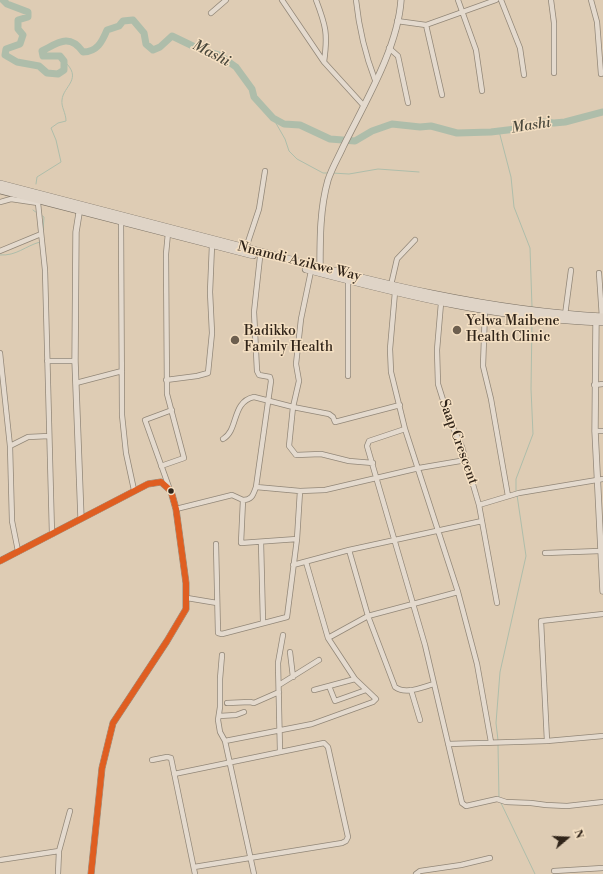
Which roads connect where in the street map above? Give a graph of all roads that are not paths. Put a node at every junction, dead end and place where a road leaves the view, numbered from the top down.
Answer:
1 (226, 0) edge
2 (282, 0) edge
3 (316, 0) edge
4 (356, 0) edge
5 (401, 0) edge
6 (458, 0) edge
7 (496, 0) edge
8 (501, 0) edge
9 (551, 0) edge
10 (591, 0) edge
11 (212, 13) dead end
12 (461, 13) junction
13 (397, 21) junction
14 (426, 25) junction
15 (389, 48) junction
16 (324, 62) junction
17 (554, 73) dead end
18 (601, 74) dead end
19 (524, 75) dead end
20 (376, 80) junction
21 (482, 91) dead end
22 (442, 95) dead end
23 (408, 103) dead end
24 (364, 106) junction
25 (265, 171) dead end
26 (0, 184) edge
27 (0, 190) edge
28 (0, 202) edge
29 (80, 208) junction
30 (121, 221) junction
31 (168, 233) junction
32 (41, 234) junction
33 (415, 240) dead end
34 (212, 245) junction
35 (246, 248) junction
36 (0, 251) edge
37 (260, 257) junction
38 (320, 268) junction
39 (311, 270) junction
40 (571, 270) dead end
41 (599, 274) dead end
42 (348, 280) junction
43 (393, 289) junction
44 (441, 303) junction
45 (485, 310) junction
46 (565, 315) junction
47 (600, 319) edge
48 (0, 353) edge
49 (47, 361) junction
50 (75, 361) junction
51 (122, 371) junction
52 (348, 376) dead end
53 (166, 380) junction
54 (76, 383) junction
55 (603, 384) edge
56 (594, 385) junction
57 (2, 396) edge
58 (267, 400) junction
59 (400, 405) junction
60 (293, 407) junction
61 (172, 410) junction
62 (405, 428) junction
63 (595, 431) junction
64 (603, 431) edge
65 (49, 436) junction
66 (223, 440) dead end
67 (10, 446) junction
68 (466, 460) junction
69 (373, 463) junction
70 (161, 466) junction
71 (419, 468) junction
72 (376, 478) junction
73 (603, 479) edge
74 (596, 480) junction
75 (256, 487) junction
76 (134, 490) junction
77 (171, 491) junction
78 (300, 491) junction
79 (511, 495) junction
80 (243, 500) junction
81 (479, 504) junction
82 (176, 509) junction
83 (81, 518) junction
84 (482, 521) junction
85 (438, 530) junction
86 (52, 534) junction
87 (297, 539) junction
88 (394, 540) junction
89 (261, 542) junction
90 (216, 544) dead end
91 (349, 550) junction
92 (18, 551) junction
93 (600, 551) junction
94 (545, 553) dead end
95 (0, 561) edge
96 (306, 562) junction
97 (293, 565) junction
98 (603, 591) edge
99 (458, 592) junction
100 (187, 598) junction
101 (217, 603) junction
102 (413, 603) junction
103 (497, 603) dead end
104 (603, 614) edge
105 (368, 616) junction
106 (263, 622) junction
107 (283, 635) dead end
108 (328, 638) junction
109 (290, 652) dead end
110 (222, 654) dead end
111 (318, 660) dead end
112 (293, 677) junction
113 (355, 679) junction
114 (434, 684) junction
115 (279, 685) junction
116 (329, 686) junction
117 (314, 690) dead end
118 (366, 690) junction
119 (410, 690) junction
120 (279, 692) junction
121 (227, 703) dead end
122 (244, 712) dead end
123 (219, 716) junction
124 (420, 720) dead end
125 (279, 730) junction
126 (603, 736) edge
127 (225, 741) junction
128 (547, 741) junction
129 (492, 742) junction
130 (448, 744) junction
131 (280, 752) junction
132 (152, 760) dead end
133 (231, 762) junction
134 (174, 774) junction
135 (603, 802) edge
136 (70, 811) dead end
137 (59, 851) junction
138 (251, 858) junction
139 (490, 858) dead end
140 (0, 860) edge
141 (194, 868) junction
142 (603, 868) edge
143 (554, 871) dead end
144 (58, 874) edge
145 (91, 874) edge
146 (195, 874) edge
147 (254, 874) edge
148 (416, 874) edge

1 - 11 street
2 - 16 street
3 - 16 street
4 - 20 street
5 - 13 street
6 - 12 street
7 - 12 street
8 - 19 street
9 - 17 street
10 - 18 street
12 - 14 street
12 - 21 street
13 - 14 street
13 - 15 street
14 - 22 street
15 - 20 street
15 - 23 street
16 - 24 street
20 - 24 street
24 - 38 street
25 - 35 street
26 - 29 highway, Nnamdi Azikwe Way
27 - 29 highway, Nnamdi Azikwe Way
28 - 32 street
29 - 30 highway, Nnamdi Azikwe Way
29 - 35 highway, Nnamdi Azikwe Way
29 - 50 street
30 - 31 highway, Nnamdi Azikwe Way
30 - 51 street
31 - 34 highway, Nnamdi Azikwe Way
31 - 53 street
32 - 36 street
32 - 49 street
33 - 43 street
34 - 37 highway, Nnamdi Azikwe Way
34 - 53 street
35 - 38 highway, Nnamdi Azikwe Way
37 - 39 highway, Nnamdi Azikwe Way
37 - 58 street
38 - 43 highway, Nnamdi Azikwe Way
39 - 42 highway, Nnamdi Azikwe Way
39 - 60 street
40 - 46 street
41 - 47 street
42 - 43 highway, Nnamdi Azikwe Way
42 - 52 street
43 - 44 highway, Nnamdi Azikwe Way
43 - 46 highway, Nnamdi Azikwe Way
43 - 59 street
44 - 45 highway, Nnamdi Azikwe Way
44 - 68 street, Saap Crescent
45 - 47 highway, Nnamdi Azikwe Way
45 - 79 street
46 - 47 highway, Nnamdi Azikwe Way
47 - 56 street
48 - 57 street
49 - 50 street
49 - 65 street
50 - 54 street
51 - 54 street
51 - 76 street
53 - 61 street
54 - 83 street
55 - 56 street
56 - 63 street
57 - 67 street
58 - 60 street
58 - 66 street
58 - 75 street
59 - 60 street
59 - 62 street
60 - 69 street
61 - 70 street
61 - 70 street
62 - 69 street
62 - 71 street
63 - 64 street
63 - 74 street
65 - 67 street
65 - 86 street
67 - 92 street
68 - 71 street
68 - 81 street, Saap Crescent
69 - 72 street
70 - 77 street
71 - 72 street
71 - 85 street
72 - 78 street
72 - 88 street
73 - 74 street
74 - 79 street
74 - 93 street
75 - 78 street
75 - 80 street
76 - 77 street
76 - 83 street
77 - 82 street
78 - 87 street
79 - 81 street
80 - 82 street
80 - 89 street
81 - 84 street, Saap Crescent
82 - 100 street
83 - 86 street
84 - 85 street
84 - 103 street, Saap Crescent
85 - 88 street
85 - 99 street
86 - 92 street
87 - 89 street
87 - 97 street
88 - 91 street
88 - 102 street
89 - 106 street
90 - 101 street
91 - 96 street
91 - 105 street
92 - 95 street
93 - 94 street
93 - 98 street
96 - 97 street
96 - 108 street
97 - 106 street
99 - 102 street
99 - 129 street
100 - 101 street
100 - 145 street
101 - 106 street
102 - 105 street
102 - 114 street
104 - 128 street
105 - 108 street
105 - 119 street
107 - 115 street
108 - 113 street
109 - 112 street
110 - 123 street
111 - 112 street
112 - 115 street
113 - 116 street
113 - 118 street
114 - 119 street
114 - 130 street
115 - 120 street
116 - 117 street
116 - 118 street
118 - 125 street
119 - 124 street
120 - 121 street
120 - 125 street
122 - 123 street
123 - 127 street
125 - 127 street
125 - 131 street
126 - 128 street
127 - 133 street
128 - 129 street
129 - 130 street
130 - 135 street
131 - 133 street
131 - 138 street
132 - 134 street
133 - 134 street
133 - 138 street
134 - 141 street
136 - 137 street
137 - 140 street
137 - 144 street
138 - 141 street
138 - 147 street
139 - 148 street
141 - 146 street
142 - 143 street

